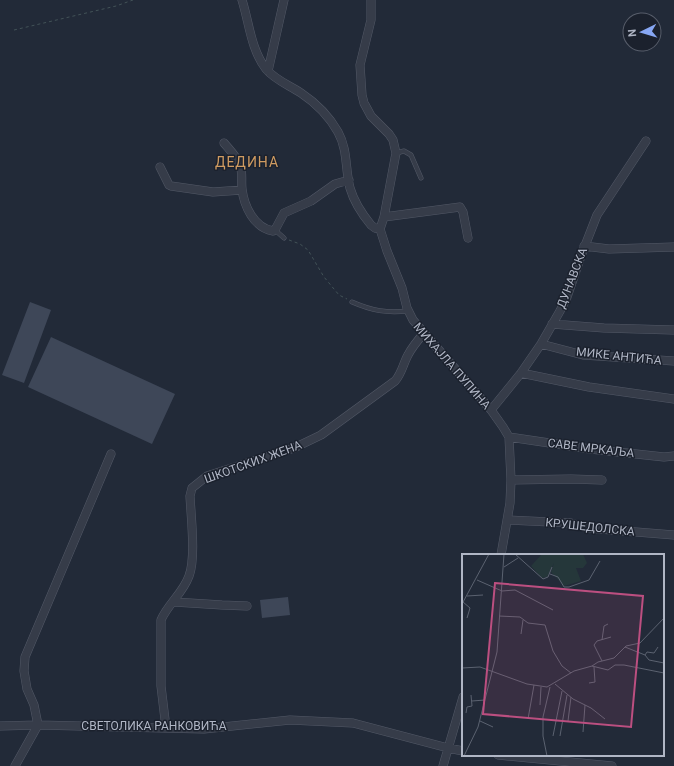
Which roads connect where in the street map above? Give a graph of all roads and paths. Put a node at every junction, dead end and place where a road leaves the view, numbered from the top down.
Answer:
1 (133, 0) edge
2 (242, 0) edge
3 (284, 0) edge
4 (371, 0) edge
5 (14, 30) dead end
6 (268, 71) junction
7 (646, 141) dead end
8 (224, 143) dead end
9 (396, 153) junction
10 (160, 168) dead end
11 (421, 178) dead end
12 (349, 180) junction
13 (242, 190) junction
14 (384, 217) junction
15 (380, 229) junction
16 (275, 230) junction
17 (284, 238) joint
18 (468, 238) dead end
19 (584, 246) junction
20 (674, 247) edge
21 (352, 302) joint
22 (408, 311) junction
23 (552, 324) junction
24 (674, 330) edge
25 (424, 333) junction
26 (541, 344) junction
27 (674, 361) edge
28 (521, 373) junction
29 (674, 399) edge
30 (491, 410) junction
31 (508, 436) junction
32 (111, 454) dead end
33 (674, 456) edge
34 (511, 480) junction
35 (602, 480) dead end
36 (507, 520) junction
37 (674, 535) edge
38 (502, 554) edge
39 (174, 602) junction
40 (247, 606) dead end
41 (462, 700) edge
42 (0, 726) edge
43 (38, 726) junction
44 (166, 728) junction
45 (448, 748) junction
46 (462, 750) edge
47 (508, 756) edge
48 (603, 765) edge
49 (15, 766) edge
50 (443, 766) edge
51 (612, 766) edge

1 - 5 path
2 - 6 street
3 - 6 street
4 - 9 street
6 - 12 street
7 - 19 street, ДУНАВСКА
8 - 13 street
9 - 11 lane
9 - 14 street
10 - 13 street
12 - 15 street
12 - 16 street
13 - 16 street
14 - 15 street
14 - 18 street
15 - 22 street, МИХАЈЛА ПУПИНА
16 - 17 lane
17 - 21 path
19 - 20 street
19 - 23 street, ДУНАВСКА
21 - 22 lane
22 - 25 street, МИХАЈЛА ПУПИНА
23 - 24 street
23 - 26 street, ДУНАВСКА
25 - 30 street, МИХАЈЛА ПУПИНА
25 - 39 street, ШКОТСКИХ ЖЕНА
26 - 27 street, МИКЕ АНТИЋА
26 - 28 street, ДУНАВСКА
28 - 29 street
28 - 30 street, ДУНАВСКА
30 - 31 street, МИХАЈЛА ПУПИНА
31 - 33 street, САВЕ МРКАЉА
31 - 34 street, МИХАЈЛА ПУПИНА
32 - 43 street
34 - 35 street
34 - 36 street, МИХАЈЛА ПУПИНА
36 - 37 street, КРУШЕДОЛСКА
36 - 38 street, МИХАЈЛА ПУПИНА
39 - 40 street
39 - 44 street, ШКОТСКИХ ЖЕНА
41 - 45 street
42 - 43 street, СВЕТОЛИКА РАНКОВИЋА
43 - 44 street, СВЕТОЛИКА РАНКОВИЋА
43 - 49 street
44 - 45 street, СВЕТОЛИКА РАНКОВИЋА
45 - 46 street, СВЕТОЛИКА РАНКОВИЋА
45 - 50 street
47 - 48 street
48 - 51 street

